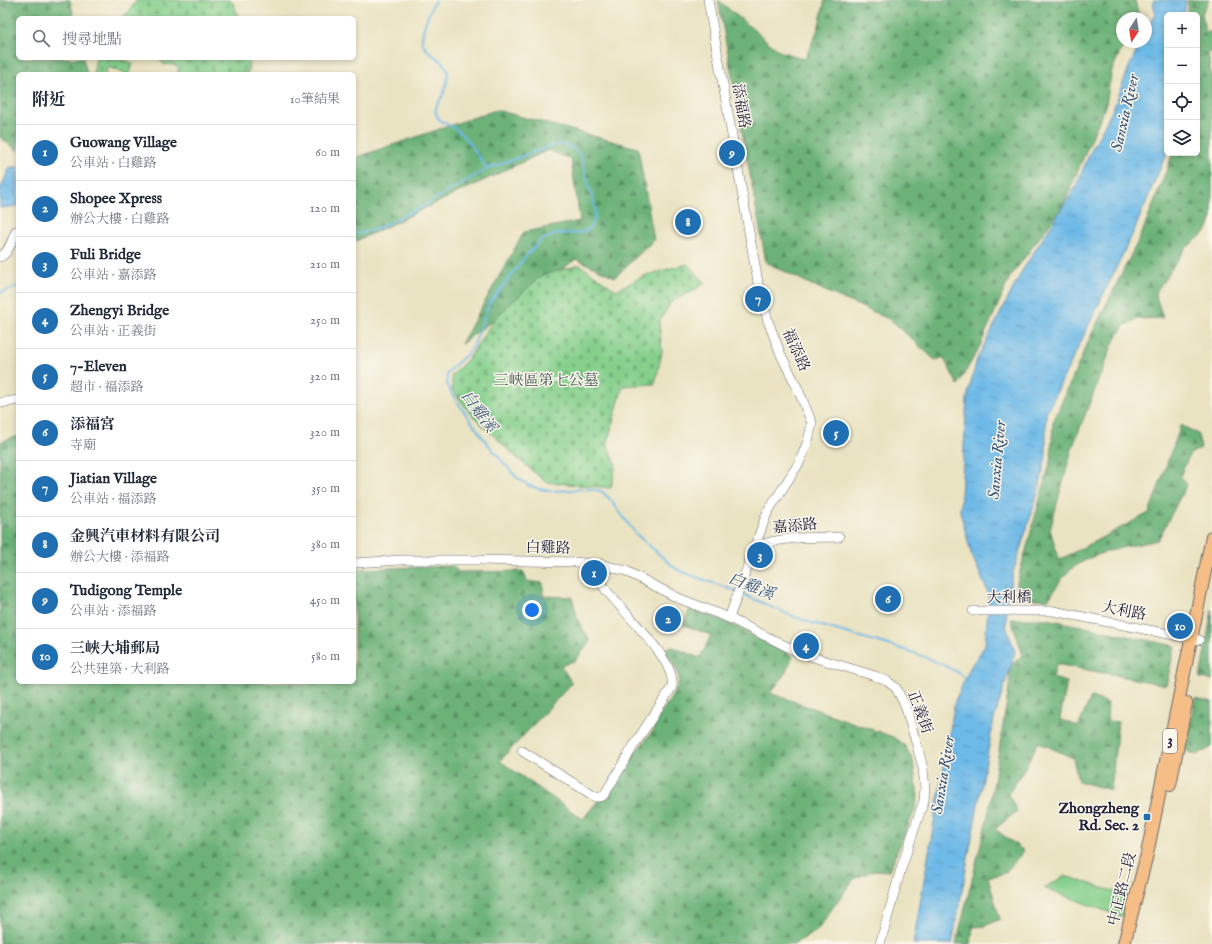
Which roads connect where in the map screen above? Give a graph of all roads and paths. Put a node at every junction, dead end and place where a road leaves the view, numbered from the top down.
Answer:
1 (708, 0) edge
2 (16, 231) dead end
3 (0, 257) edge
4 (759, 288) joint
5 (16, 400) edge
6 (0, 403) edge
7 (839, 537) dead end
8 (1212, 537) edge
9 (755, 547) junction
10 (356, 563) edge
11 (604, 565) junction
12 (1212, 575) edge
13 (974, 611) dead end
14 (1044, 611) joint
15 (729, 618) junction
16 (1195, 639) junction
17 (522, 751) dead end
18 (880, 944) edge
19 (1124, 944) edge
20 (1132, 944) edge

1 - 4 street, 添福路
2 - 3 street
4 - 9 street, 福添路
5 - 6 street
7 - 9 street, 嘉添路
8 - 16 main road, 中正路二段 / 3
9 - 15 street
10 - 11 street, 白雞路
11 - 15 street, 白雞路
11 - 17 street
12 - 16 main road, 中正路二段 / 3
13 - 14 street, 大利橋
14 - 16 street, 大利路
15 - 18 street, 正義街
16 - 19 main road, 中正路二段 / 3
16 - 20 main road, 中正路二段 / 3

